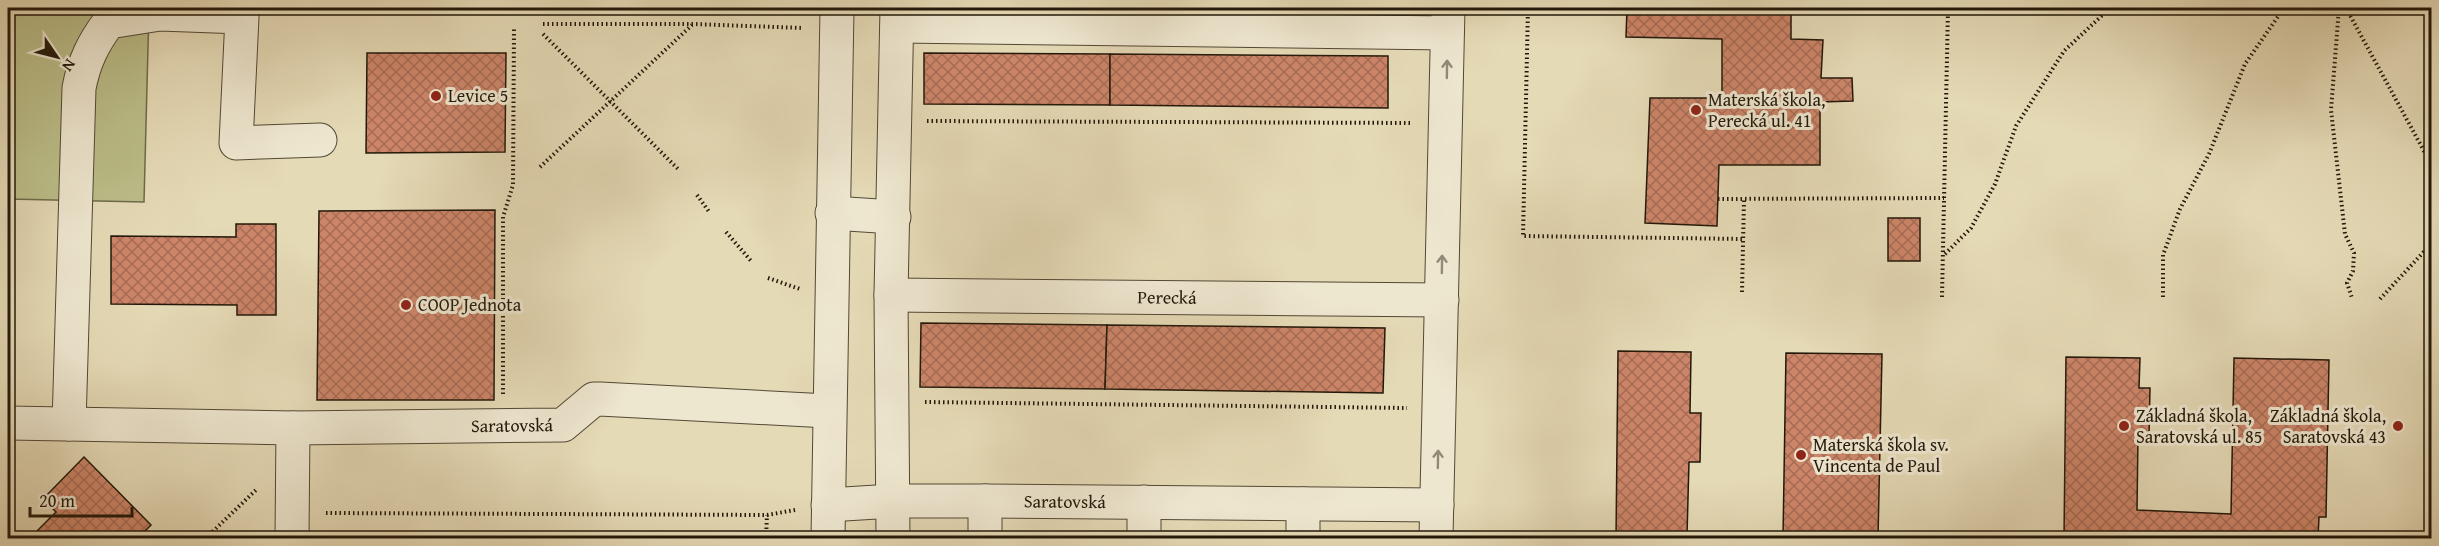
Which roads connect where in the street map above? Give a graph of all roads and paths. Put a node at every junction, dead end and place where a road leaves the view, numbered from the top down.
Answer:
1 (1528, 8) edge
2 (1948, 8) edge
3 (2109, 8) edge
4 (2284, 8) edge
5 (2339, 8) edge
6 (2346, 8) edge
7 (897, 17) edge
8 (836, 18) edge
9 (1448, 20) edge
10 (543, 24) dead end
11 (693, 24) junction
12 (514, 27) dead end
13 (543, 34) dead end
14 (612, 101) junction
15 (895, 121) junction
16 (1445, 123) junction
17 (320, 140) dead end
18 (2432, 159) edge
19 (540, 167) dead end
20 (679, 170) dead end
21 (697, 195) dead end
22 (1944, 198) junction
23 (1718, 199) dead end
24 (1744, 199) junction
25 (710, 213) dead end
26 (832, 213) junction
27 (894, 217) junction
28 (726, 232) dead end
29 (1744, 239) junction
30 (2432, 243) edge
31 (1945, 254) junction
32 (752, 262) dead end
33 (768, 278) dead end
34 (818, 290) junction
35 (1742, 292) dead end
36 (891, 295) junction
37 (1942, 297) dead end
38 (2163, 297) dead end
39 (2352, 298) dead end
40 (2380, 299) dead end
41 (1442, 300) junction
42 (892, 402) junction
43 (503, 405) dead end
44 (1439, 409) junction
45 (828, 411) junction
46 (8, 423) edge
47 (69, 424) junction
48 (293, 441) junction
49 (893, 501) junction
50 (985, 501) junction
51 (1144, 502) junction
52 (1303, 504) junction
53 (828, 505) junction
54 (1437, 505) junction
55 (767, 515) junction
56 (292, 526) edge
57 (206, 538) edge
58 (766, 538) edge
59 (828, 538) edge
60 (893, 538) edge
61 (985, 538) edge
62 (1144, 538) edge
63 (1303, 538) edge
64 (1436, 538) edge

1 - 29 path
2 - 22 path
3 - 31 path
4 - 38 path
5 - 39 path
6 - 18 path
7 - 9 street
7 - 15 street
8 - 11 path
8 - 26 street
16 -> 9 street
10 - 11 path
11 - 14 path
12 - 43 path
13 - 14 path
14 - 19 path
14 - 20 path
15 - 16 path
15 - 27 street
41 -> 16 street
17 - 47 street
21 - 25 path
22 - 24 path
22 - 31 path
23 - 24 path
24 - 29 path
26 - 27 street
26 - 34 street
27 - 36 street
28 - 32 path
29 - 35 path
30 - 40 path
31 - 37 path
33 - 34 path
34 - 45 street
36 - 41 street, Perecká
36 - 42 street
41 - 44 street
42 - 44 path
42 - 49 street
54 -> 44 street
45 - 48 street, Saratovská
45 - 53 street
46 - 47 street, Saratovská
47 - 48 street, Saratovská
48 - 56 street
48 - 57 path
49 - 50 street, Saratovská
49 - 53 street, Saratovská
49 - 60 street
50 - 51 street, Saratovská
50 - 61 street
51 - 52 street, Saratovská
51 - 62 street
52 - 54 street, Saratovská
52 - 63 street
53 - 55 path
53 - 59 street
54 - 64 street
55 - 56 path
55 - 58 path

